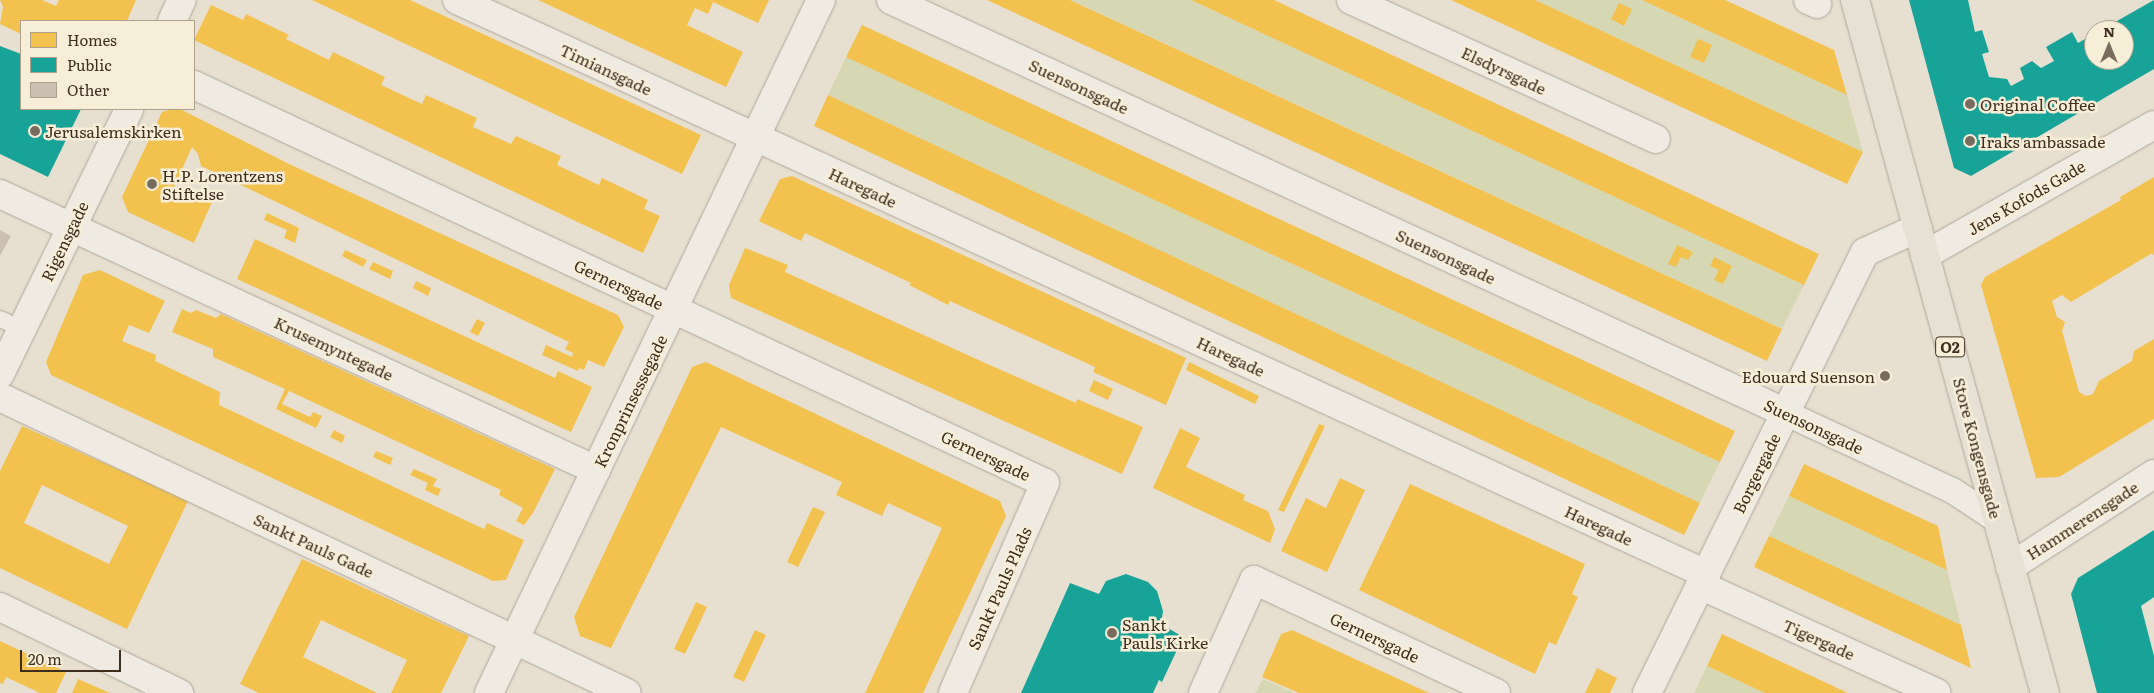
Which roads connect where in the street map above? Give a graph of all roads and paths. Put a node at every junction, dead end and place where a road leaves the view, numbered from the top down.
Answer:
1 (182, 0) edge
2 (457, 0) edge
3 (821, 0) edge
4 (892, 0) edge
5 (1351, 0) edge
6 (1855, 0) edge
7 (172, 20) edge
8 (195, 85) edge
9 (129, 110) edge
10 (2154, 125) edge
11 (756, 138) junction
12 (1656, 139) dead end
13 (0, 194) edge
14 (71, 226) junction
15 (1918, 228) junction
16 (1925, 255) junction
17 (673, 309) junction
18 (11, 324) edge
19 (0, 374) edge
20 (0, 397) edge
21 (1786, 413) junction
22 (596, 470) junction
23 (2154, 474) edge
24 (1045, 483) joint
25 (1997, 520) junction
26 (2010, 567) junction
27 (1703, 580) junction
28 (0, 607) edge
29 (515, 640) junction
30 (179, 693) edge
31 (490, 693) edge
32 (627, 693) edge
33 (954, 693) edge
34 (1204, 693) edge
35 (1496, 693) edge
36 (1647, 693) edge
37 (1937, 693) edge
38 (2045, 693) edge

1 - 7 street
2 - 11 street, Timiansgade
3 - 11 street, Kronprinsessegade
4 - 21 street, Suensonsgade
5 - 12 street, Elsdyrsgade
6 - 15 main road, Store Kongensgade / O2
8 - 17 street, Gernersgade
9 - 14 street, Rigensgade
10 - 16 street, Jens Kofods Gade
11 - 17 street, Kronprinsessegade
11 - 27 street, Haregade
13 - 14 street, Krusemyntegade
14 - 18 street, Rigensgade
14 - 22 street, Krusemyntegade
15 - 16 main road, Store Kongensgade / O2
15 - 21 street, Borgergade
16 - 25 main road, Store Kongensgade / O2
17 - 22 street, Kronprinsessegade
17 - 24 street, Gernersgade
18 - 19 street, Rigensgade
20 - 29 street, Sankt Pauls Gade
21 - 25 street, Suensonsgade
21 - 27 street, Borgergade
22 - 29 street, Kronprinsessegade
23 - 26 street, Hammerensgade
24 - 33 street, Sankt Pauls Plads
25 - 26 main road, Store Kongensgade / O2
26 - 38 main road, Store Kongensgade / O2
27 - 36 street, Borgergade
27 - 37 street, Tigergade
28 - 30 street
29 - 31 street, Kronprinsessegade
29 - 32 street, Sankt Pauls Gade
34 - 35 street, Gernersgade

